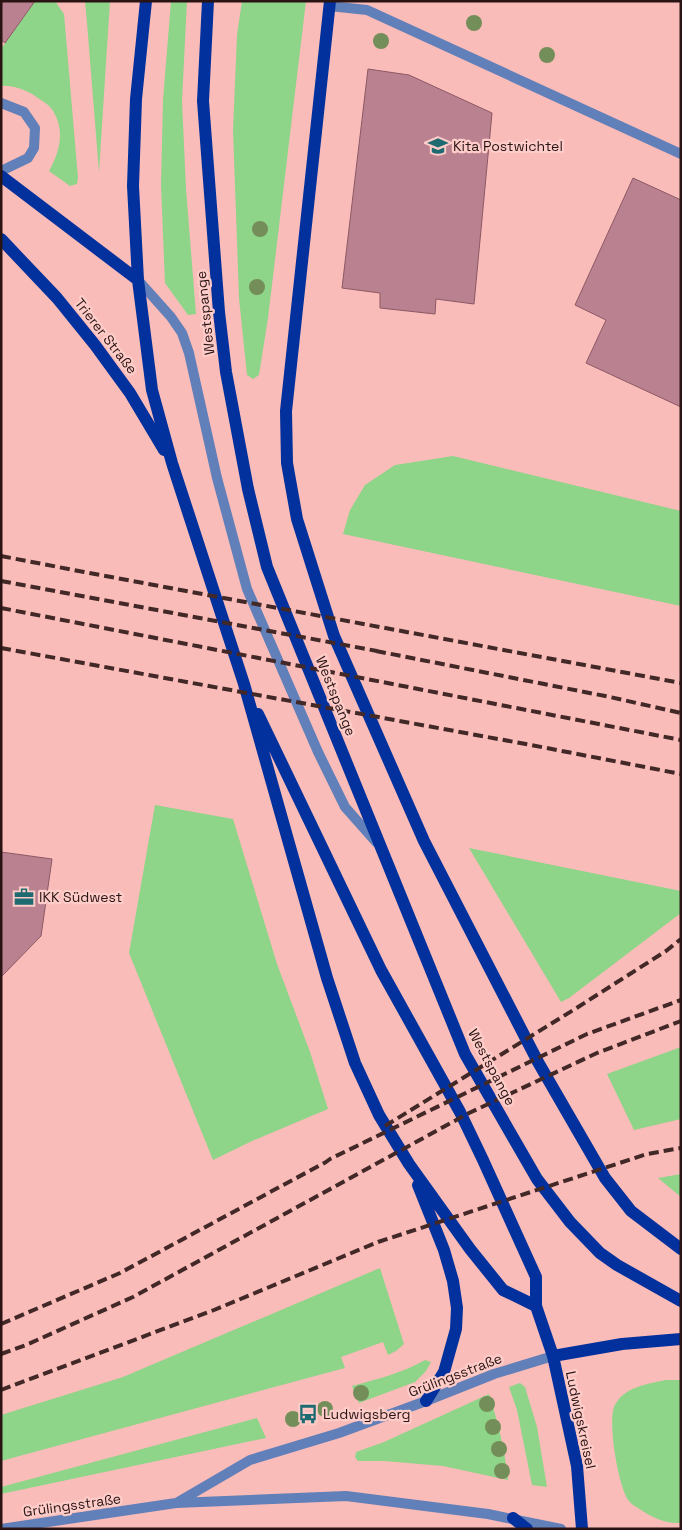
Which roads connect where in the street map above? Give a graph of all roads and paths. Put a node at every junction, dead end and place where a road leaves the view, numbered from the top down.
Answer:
1 (146, 1) edge
2 (208, 1) edge
3 (330, 4) edge
4 (1, 103) edge
5 (681, 154) edge
6 (1, 171) edge
7 (1, 176) edge
8 (1, 239) edge
9 (138, 280) junction
10 (172, 462) junction
11 (244, 684) junction
12 (380, 846) junction
13 (409, 1164) junction
14 (681, 1250) edge
15 (681, 1301) edge
16 (536, 1306) junction
17 (681, 1339) edge
18 (553, 1356) junction
19 (426, 1401) junction
20 (176, 1503) junction
21 (513, 1518) junction
22 (1, 1529) edge
23 (526, 1529) edge
24 (561, 1529) edge
25 (582, 1529) edge

1 - 9 main road
2 - 12 main road, Westspange
3 - 5 street
3 - 14 main road, Westspange
4 - 6 street
7 - 9 main road
8 - 10 main road, Trierer Straße
9 - 10 main road
9 - 12 street
10 - 11 main road
11 - 13 main road
11 - 16 main road
12 - 15 main road, Westspange
13 - 16 main road
13 - 19 main road
16 - 18 main road
17 - 18 main road, Ludwigskreisel
18 - 19 street, Grülingsstraße
18 - 25 main road, Ludwigskreisel
19 - 20 street, Grülingsstraße
20 - 21 street, Grülingsstraße
20 - 22 street, Grülingsstraße
21 - 23 main road
21 - 24 street, Grülingsstraße

